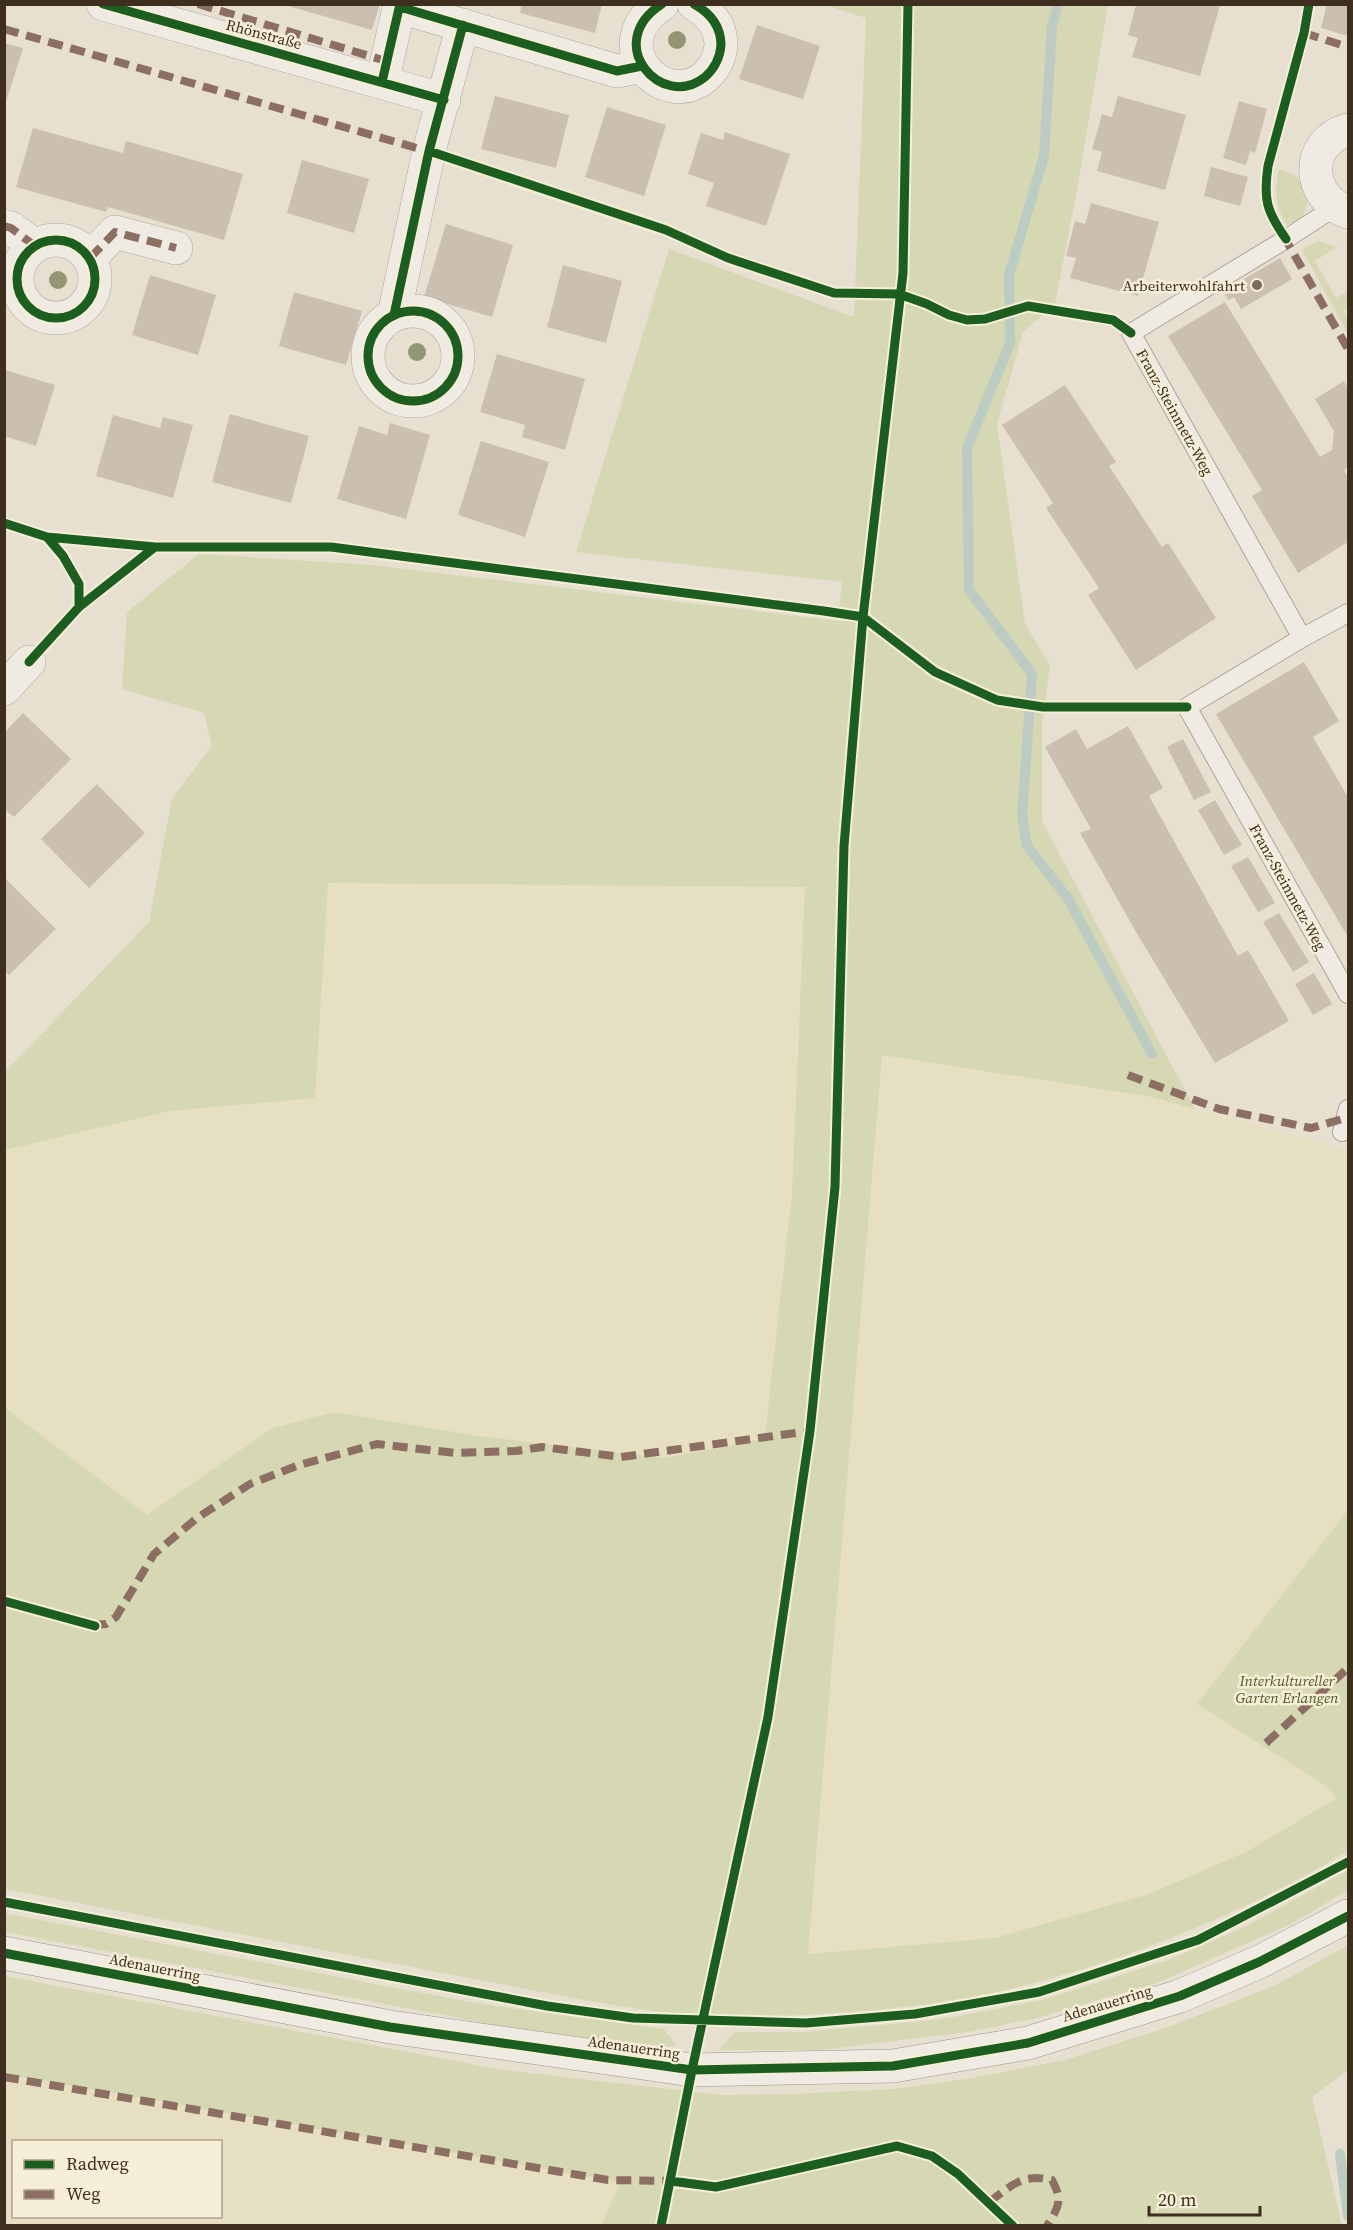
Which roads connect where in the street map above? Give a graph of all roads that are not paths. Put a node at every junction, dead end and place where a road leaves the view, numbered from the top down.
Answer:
1 (103, 4) edge
2 (662, 4) edge
3 (694, 4) edge
4 (400, 6) edge
5 (463, 25) junction
6 (642, 66) junction
7 (382, 82) junction
8 (444, 100) junction
9 (1348, 130) edge
10 (1344, 217) edge
11 (4, 226) edge
12 (35, 246) junction
13 (176, 248) dead end
14 (90, 258) junction
15 (394, 315) dead end
16 (1348, 613) edge
17 (1302, 638) junction
18 (29, 662) dead end
19 (4, 688) edge
20 (1348, 994) edge
21 (1348, 1109) edge
22 (1342, 1132) dead end
23 (1348, 1916) edge
24 (4, 1953) edge

1 - 7 street, Rhönstraße
2 - 6 street
3 - 6 street
4 - 5 street
4 - 7 street
5 - 6 street
5 - 8 street
7 - 8 street, Rhönstraße
8 - 15 street
9 - 10 street
10 - 17 lane, Franz-Steinmetz-Weg
11 - 12 street
12 - 14 street
12 - 14 street
13 - 14 street
16 - 17 lane, Franz-Steinmetz-Weg
17 - 20 lane, Franz-Steinmetz-Weg
18 - 19 street
21 - 22 lane
23 - 24 street, Adenauerring

